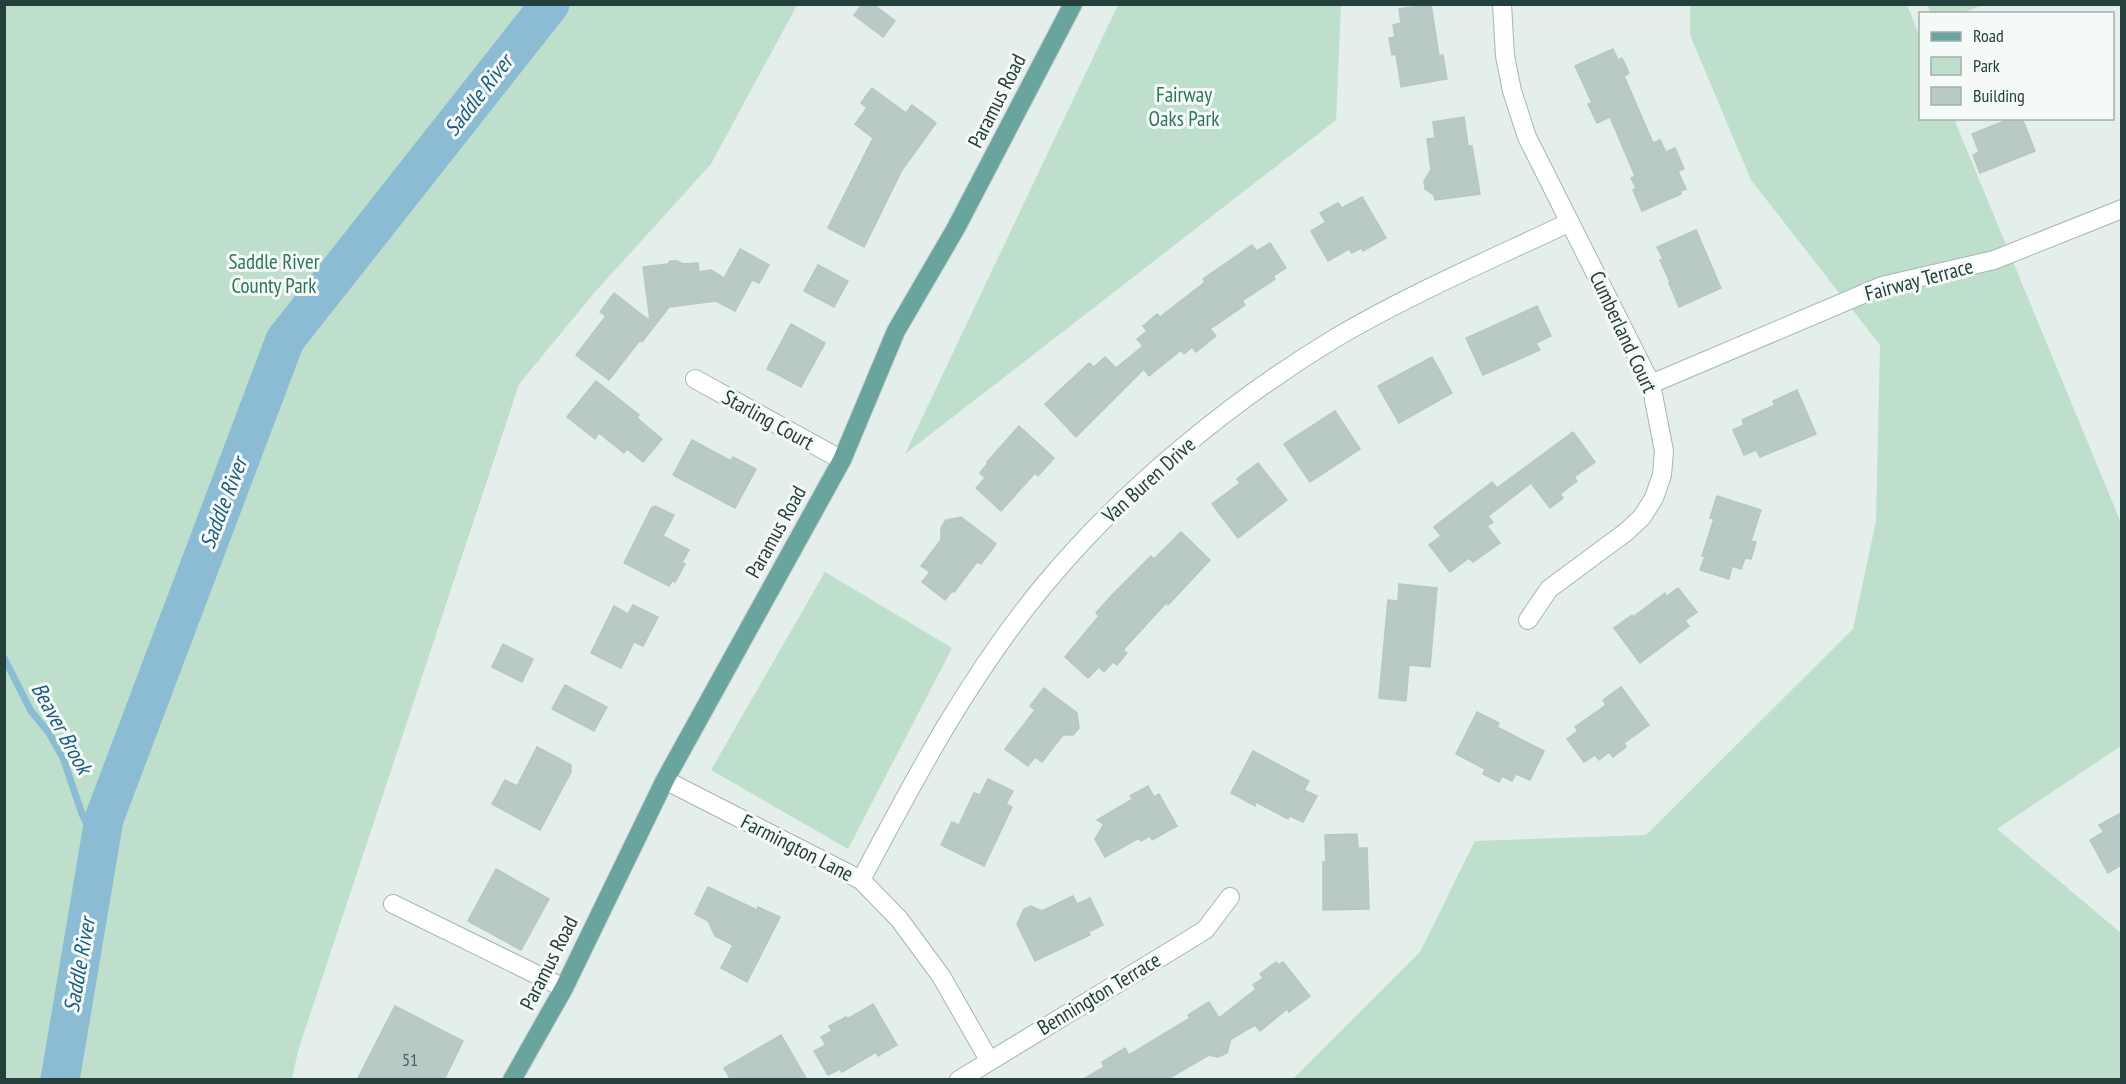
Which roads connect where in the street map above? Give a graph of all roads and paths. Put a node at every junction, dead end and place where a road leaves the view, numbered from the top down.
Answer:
1 (1073, 4) edge
2 (1502, 4) edge
3 (2121, 209) edge
4 (1570, 222) junction
5 (695, 379) dead end
6 (1651, 384) junction
7 (842, 460) junction
8 (1528, 620) dead end
9 (665, 780) junction
10 (861, 880) junction
11 (1230, 897) dead end
12 (393, 904) dead end
13 (564, 988) junction
14 (989, 1060) junction
15 (512, 1080) edge
16 (959, 1080) edge

1 - 7 main road, Paramus Road
2 - 4 street, Cumberland Court
3 - 6 street, Fairway Terrace
4 - 6 street, Cumberland Court
4 - 10 street, Van Buren Drive
5 - 7 street, Starling Court
6 - 8 street, Cumberland Court
7 - 9 main road, Paramus Road
9 - 10 street, Farmington Lane
9 - 13 main road, Paramus Road
10 - 14 street, Farmington Lane
11 - 14 street, Bennington Terrace
12 - 13 street
13 - 15 main road, Paramus Road
14 - 16 street, Bennington Terrace

